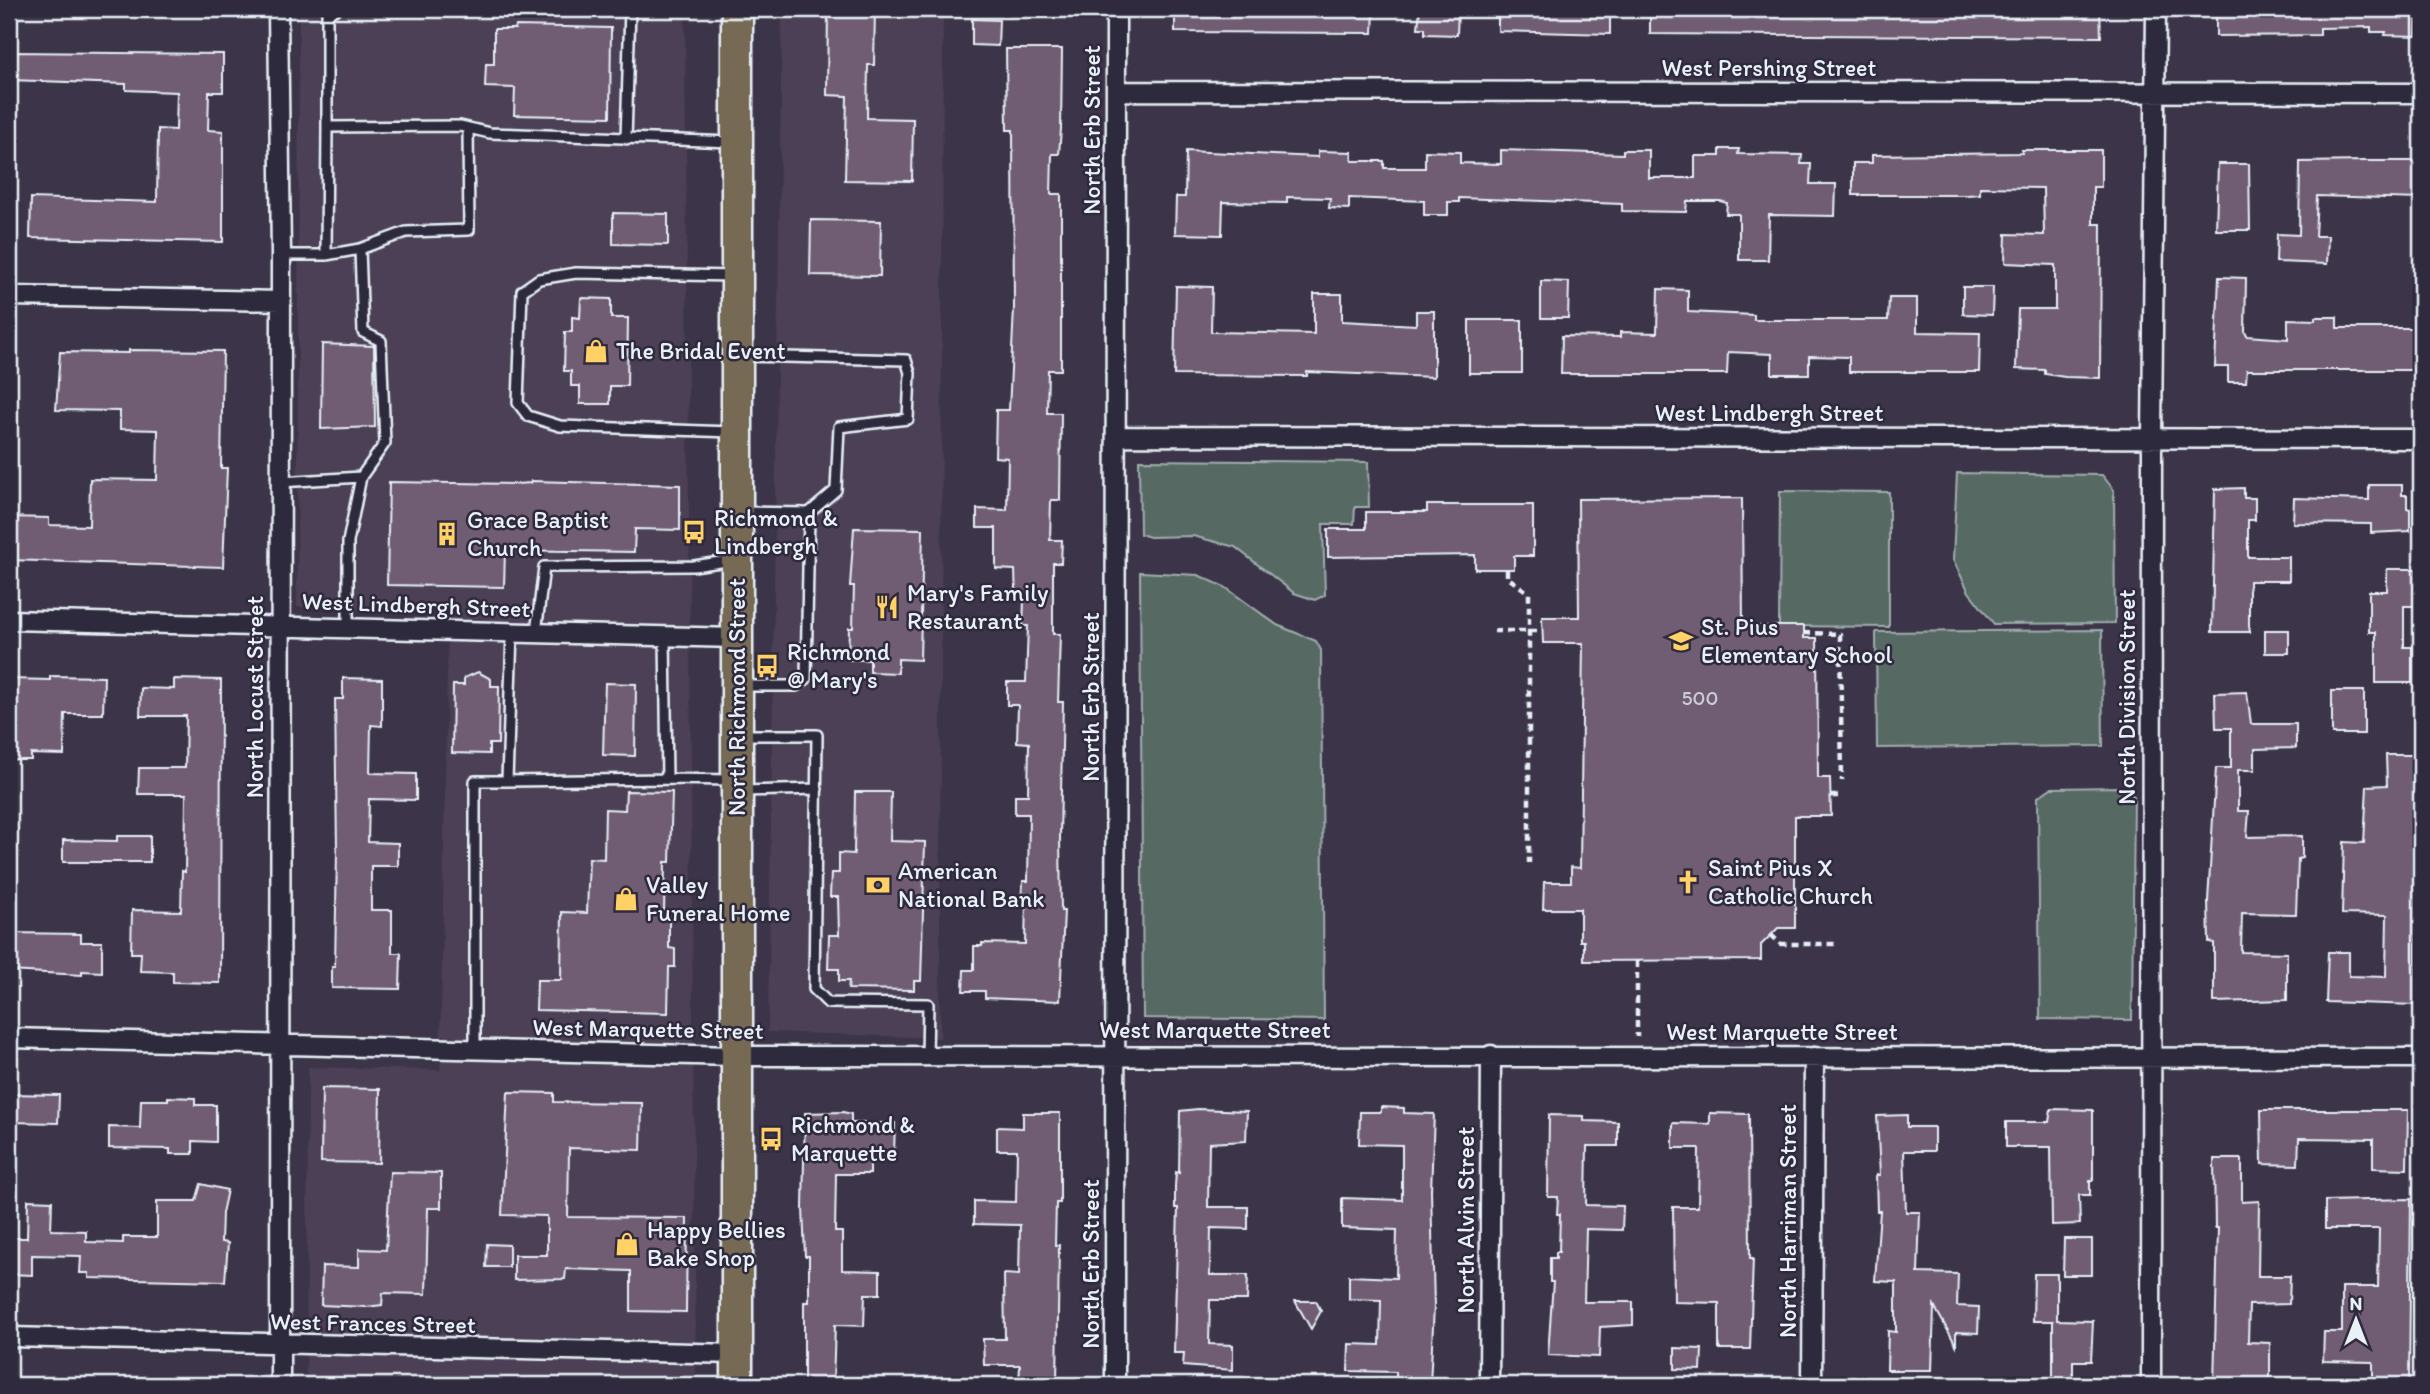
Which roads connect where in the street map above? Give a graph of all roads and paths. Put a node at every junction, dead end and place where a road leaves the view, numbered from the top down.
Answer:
1 (278, 9) edge
2 (336, 9) edge
3 (630, 9) edge
4 (737, 9) edge
5 (1116, 9) edge
6 (2156, 9) edge
7 (1116, 91) junction
8 (2421, 93) edge
9 (2155, 94) junction
10 (327, 127) junction
11 (468, 128) junction
12 (626, 139) junction
13 (737, 142) junction
14 (360, 249) junction
15 (281, 255) junction
16 (326, 255) junction
17 (737, 276) junction
18 (9, 296) edge
19 (281, 301) junction
20 (737, 356) junction
21 (737, 432) junction
22 (1117, 436) junction
23 (2152, 438) junction
24 (2421, 439) edge
25 (361, 477) junction
26 (280, 482) junction
27 (737, 512) junction
28 (809, 513) junction
29 (737, 559) junction
30 (1507, 569) dead end
31 (9, 620) edge
32 (280, 626) junction
33 (348, 628) junction
34 (1494, 631) dead end
35 (1528, 631) junction
36 (1542, 631) dead end
37 (512, 632) junction
38 (536, 633) junction
39 (1804, 633) dead end
40 (665, 636) junction
41 (737, 638) junction
42 (737, 686) junction
43 (737, 735) junction
44 (667, 779) junction
45 (507, 781) junction
46 (1842, 781) dead end
47 (736, 785) junction
48 (817, 789) junction
49 (1831, 796) dead end
50 (1842, 796) dead end
51 (1529, 863) dead end
52 (1771, 935) dead end
53 (1839, 944) dead end
54 (1637, 961) dead end
55 (9, 1038) edge
56 (279, 1045) junction
57 (475, 1049) junction
58 (1115, 1054) junction
59 (1491, 1055) junction
60 (1637, 1055) junction
61 (735, 1056) junction
62 (927, 1056) junction
63 (1814, 1057) junction
64 (2150, 1057) junction
65 (2421, 1058) edge
66 (9, 1338) edge
67 (281, 1346) junction
68 (737, 1354) junction
69 (280, 1385) edge
70 (737, 1385) edge
71 (1115, 1385) edge
72 (1489, 1385) edge
73 (1812, 1385) edge
74 (2151, 1385) edge

1 - 15 street, North Locust Street
2 - 10 lane
3 - 12 lane
4 - 13 main road, North Richmond Street
5 - 7 street, North Erb Street
6 - 9 street, North Division Street
7 - 9 street, West Pershing Street
7 - 22 street, North Erb Street
8 - 9 street, West Pershing Street
9 - 23 street, North Division Street
10 - 11 lane
10 - 16 lane
11 - 12 lane
11 - 14 lane
12 - 13 lane
13 - 17 main road, North Richmond Street
14 - 16 lane
14 - 25 lane
15 - 16 lane
15 - 19 street, North Locust Street
17 - 20 main road, North Richmond Street
17 - 21 lane
18 - 19 street
19 - 26 street, North Locust Street
20 - 21 main road, North Richmond Street
20 - 28 lane
21 - 27 main road, North Richmond Street
22 - 23 street, West Lindbergh Street
22 - 58 street, North Erb Street
23 - 24 street, West Lindbergh Street
23 - 64 street, North Division Street
25 - 26 lane
25 - 33 lane
26 - 32 street, North Locust Street
27 - 28 lane
27 - 29 main road, North Richmond Street
28 - 42 lane
29 - 38 lane
29 - 41 main road, North Richmond Street
30 - 35 path
31 - 32 street, West Lindbergh Street
32 - 33 street, West Lindbergh Street
32 - 56 street, North Locust Street
33 - 37 street, West Lindbergh Street
34 - 35 path
35 - 36 path
35 - 51 path
37 - 38 street, West Lindbergh Street
37 - 45 lane
38 - 40 street, West Lindbergh Street
39 - 46 path
40 - 41 street, West Lindbergh Street
40 - 44 lane
41 - 42 main road, North Richmond Street
42 - 43 main road, North Richmond Street
43 - 47 main road, North Richmond Street
43 - 48 lane
44 - 45 lane
44 - 47 lane
45 - 57 lane
47 - 48 lane
47 - 61 main road, North Richmond Street
48 - 62 lane
49 - 50 path
52 - 53 path
54 - 60 path
55 - 56 street, West Marquette Street
56 - 57 street, West Marquette Street
56 - 67 street, North Locust Street
57 - 61 street, West Marquette Street
58 - 59 street, West Marquette Street
58 - 62 street, West Marquette Street
58 - 71 street, North Erb Street
59 - 60 street, West Marquette Street
59 - 72 street, North Alvin Street
60 - 63 street, West Marquette Street
61 - 62 street, West Marquette Street
61 - 68 main road, North Richmond Street
63 - 64 street, West Marquette Street
63 - 73 street, North Harriman Street
64 - 65 street, West Marquette Street
64 - 74 street, North Division Street
66 - 67 street, West Frances Street
67 - 68 street, West Frances Street
67 - 69 street, North Locust Street
68 - 70 main road, North Richmond Street

